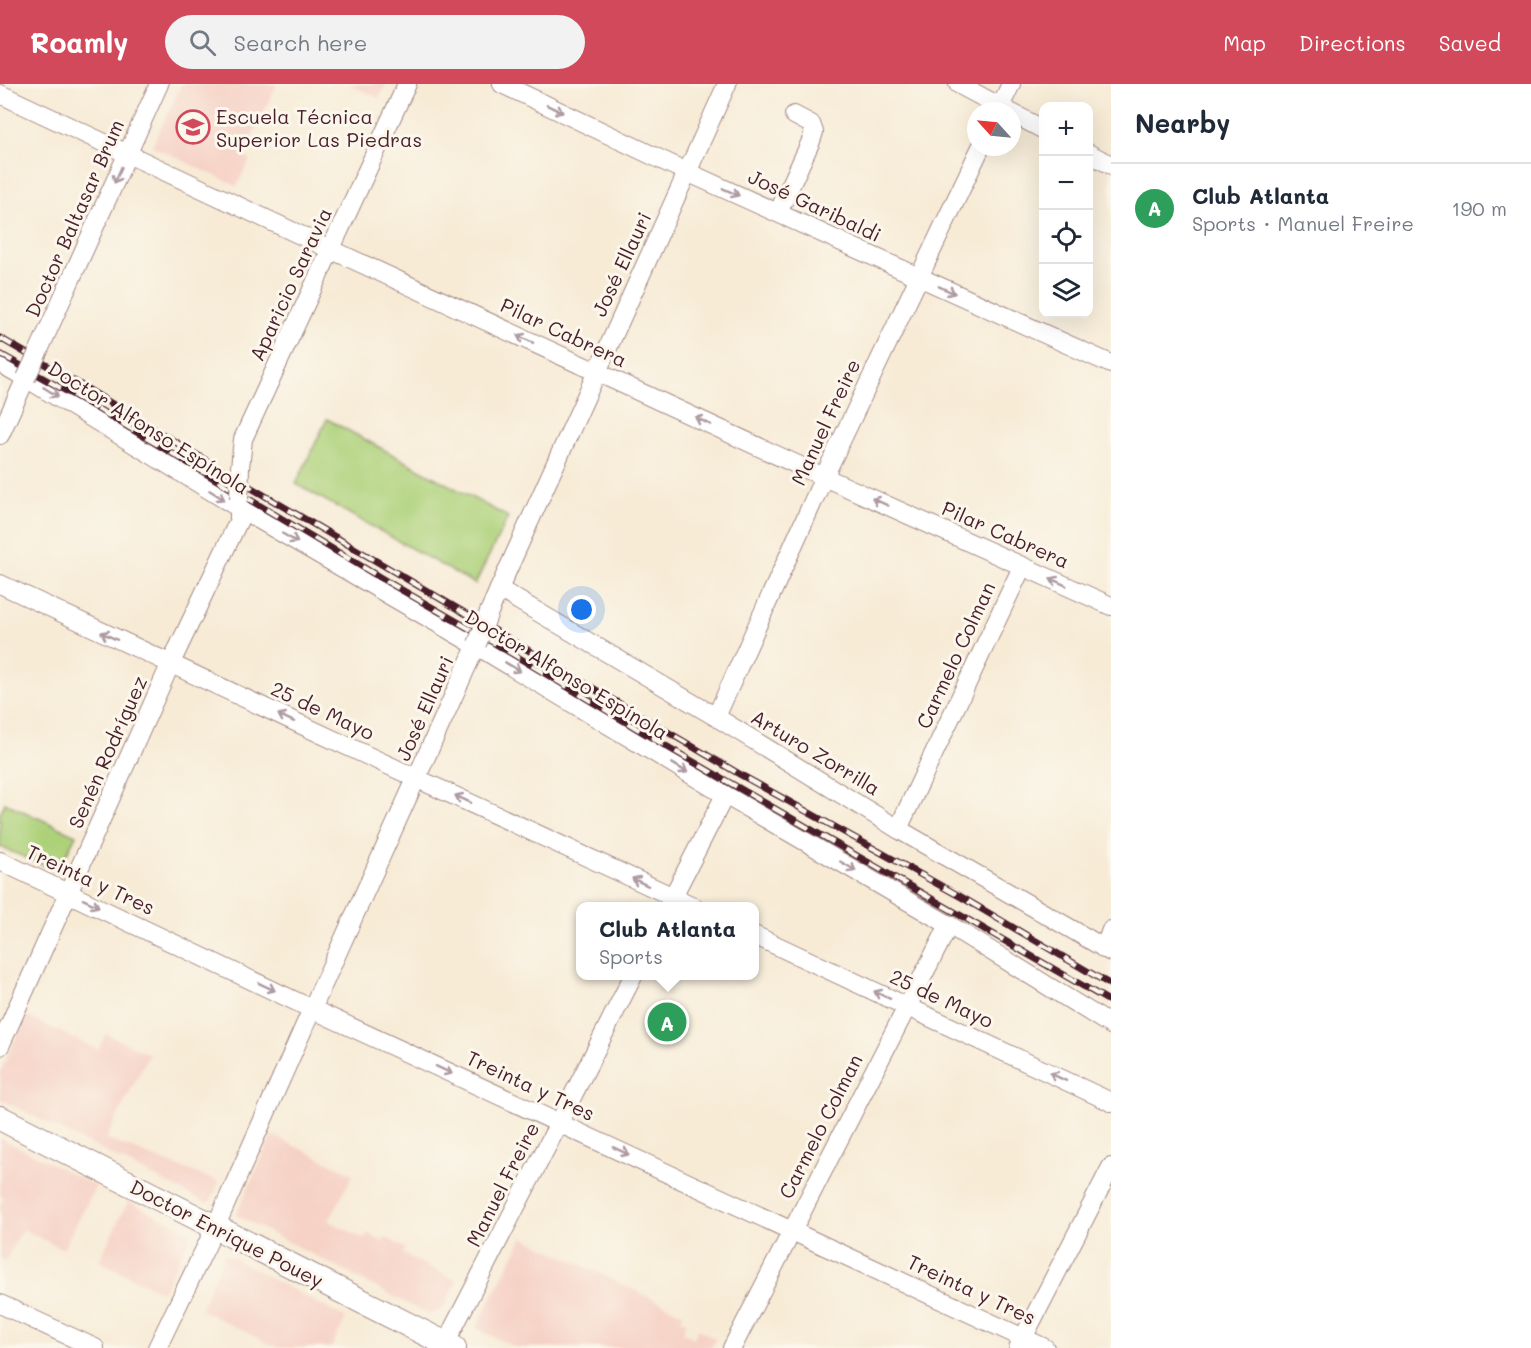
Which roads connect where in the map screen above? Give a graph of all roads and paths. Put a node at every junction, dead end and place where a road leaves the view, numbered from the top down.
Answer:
1 (159, 84) edge
2 (407, 84) edge
3 (502, 84) edge
4 (727, 84) edge
5 (958, 84) edge
6 (1011, 84) edge
7 (0, 94) edge
8 (991, 102) edge
9 (1007, 102) edge
10 (794, 115) dead end
11 (1021, 118) edge
12 (1039, 127) edge
13 (128, 153) junction
14 (1093, 155) edge
15 (977, 156) edge
16 (1111, 165) edge
17 (687, 172) junction
18 (778, 213) junction
19 (330, 249) junction
20 (918, 277) junction
21 (0, 363) edge
22 (1111, 364) edge
23 (596, 372) junction
24 (26, 378) junction
25 (0, 435) edge
26 (824, 477) junction
27 (239, 504) junction
28 (1022, 567) junction
29 (0, 584) edge
30 (499, 589) junction
31 (1111, 606) edge
32 (477, 645) junction
33 (170, 665) junction
34 (716, 717) junction
35 (417, 778) junction
36 (725, 795) junction
37 (898, 829) junction
38 (0, 861) edge
39 (69, 893) junction
40 (670, 902) edge
41 (949, 925) junction
42 (1111, 930) edge
43 (759, 937) edge
44 (1108, 951) edge
45 (630, 980) edge
46 (908, 1007) junction
47 (312, 1009) junction
48 (1111, 1025) edge
49 (0, 1046) edge
50 (1111, 1102) edge
51 (0, 1118) edge
52 (559, 1123) junction
53 (1111, 1167) edge
54 (215, 1228) junction
55 (792, 1230) junction
56 (0, 1304) edge
57 (1021, 1343) edge
58 (447, 1347) edge
59 (95, 1348) edge
60 (156, 1348) edge
61 (732, 1348) edge
62 (1045, 1348) edge

1 - 13 street, Doctor Baltasar Brum
2 - 19 street, Aparicio Saravia
3 -> 17 street, José Garibaldi
4 - 17 street, José Ellauri
5 - 8 street
6 - 9 street
7 - 13 street, Pilar Cabrera
10 - 18 street
11 - 12 street
13 - 19 street, Pilar Cabrera
13 -> 24 street, Doctor Baltasar Brum, bridge
14 - 16 street
15 - 20 street, Manuel Freire
17 -> 18 street, José Garibaldi
17 - 23 street, José Ellauri
18 - 20 street, José Garibaldi
23 -> 19 street, Pilar Cabrera
19 - 27 street, Aparicio Saravia, bridge
20 -> 22 street, José Garibaldi
20 - 26 street, Manuel Freire
21 - 24 street, Doctor Alfonso Espínola
26 -> 23 street, Pilar Cabrera
23 - 30 street, José Ellauri
24 - 25 street, Doctor Baltasar Brum
24 -> 27 street, Doctor Alfonso Espínola
28 -> 26 street, Pilar Cabrera
26 - 34 street, Manuel Freire
27 -> 32 street, Doctor Alfonso Espínola
27 - 33 street, Senén Rodríguez
31 -> 28 street, Pilar Cabrera
28 - 37 street, Carmelo Colman
33 -> 29 street, 25 de Mayo
30 - 32 street, José Ellauri, bridge
30 - 34 street, Arturo Zorrilla
32 - 35 street, José Ellauri
32 -> 36 street, Doctor Alfonso Espínola
35 -> 33 street, 25 de Mayo
33 - 39 street, Senén Rodríguez
34 - 37 street, Arturo Zorrilla
40 -> 35 street, 25 de Mayo
35 - 47 street, José Ellauri
36 - 40 street
36 -> 41 street, Doctor Alfonso Espínola
37 - 44 street, Arturo Zorrilla
38 - 39 street, Treinta y Tres
39 -> 47 street, Treinta y Tres
39 - 49 street, Senén Rodríguez
41 - 46 street, Carmelo Colman
41 - 48 street, Doctor Alfonso Espínola
42 - 44 street
46 -> 43 street, 25 de Mayo
45 - 52 street, Manuel Freire
50 -> 46 street, 25 de Mayo
46 - 55 street, Carmelo Colman
47 -> 52 street, Treinta y Tres
47 - 54 street, José Ellauri
51 - 54 street, Doctor Enrique Pouey
52 -> 55 street, Treinta y Tres
52 - 58 street, Manuel Freire
53 - 57 street
54 - 58 street, Doctor Enrique Pouey
54 - 60 street, José Ellauri
55 - 57 street, Treinta y Tres
55 - 61 street, Carmelo Colman
56 - 59 street
57 - 62 street, Treinta y Tres

